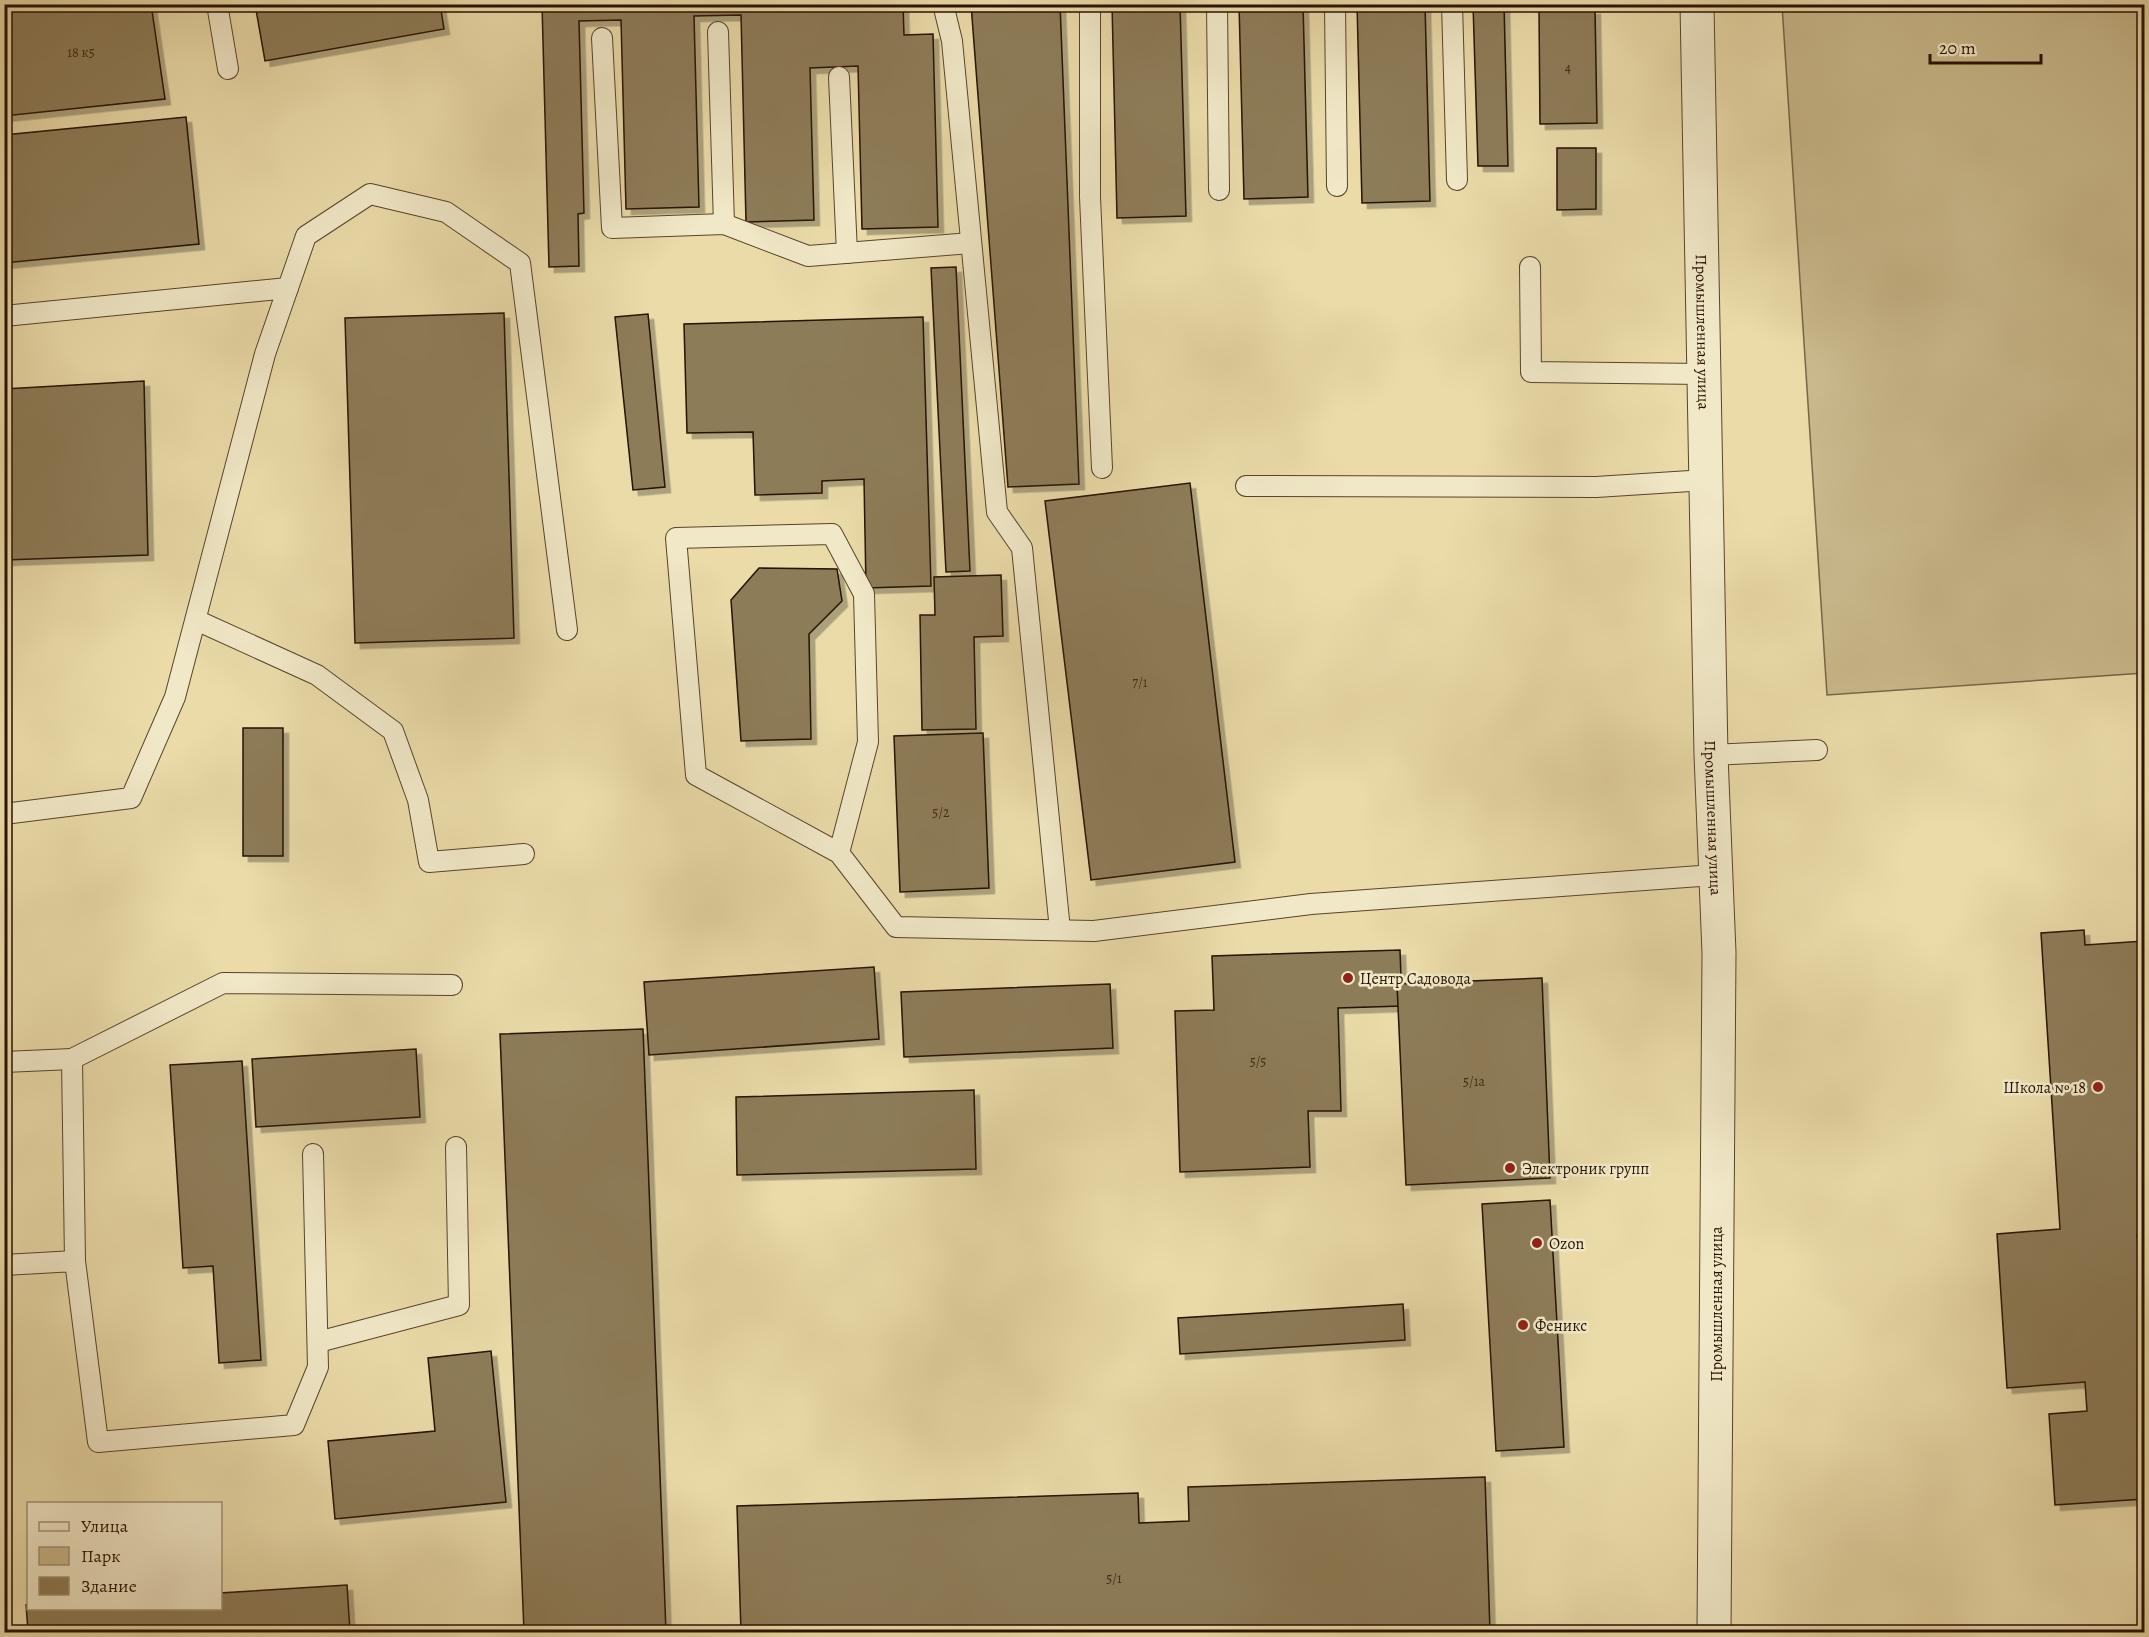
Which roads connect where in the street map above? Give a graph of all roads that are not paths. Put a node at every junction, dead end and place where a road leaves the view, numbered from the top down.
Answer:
1 (217, 4) edge
2 (943, 4) edge
3 (1090, 4) edge
4 (1217, 4) edge
5 (1335, 4) edge
6 (1452, 4) edge
7 (1697, 4) edge
8 (718, 32) dead end
9 (602, 38) dead end
10 (228, 69) dead end
11 (839, 77) dead end
12 (1457, 180) dead end
13 (1337, 186) dead end
14 (1219, 190) dead end
15 (724, 224) junction
16 (971, 243) junction
17 (847, 253) junction
18 (1530, 267) dead end
19 (288, 288) junction
20 (4, 316) edge
21 (1704, 374) junction
22 (1102, 468) dead end
23 (1706, 480) junction
24 (1246, 486) dead end
25 (196, 620) junction
26 (567, 630) dead end
27 (1817, 750) dead end
28 (1712, 755) junction
29 (4, 814) edge
30 (839, 853) junction
31 (524, 854) dead end
32 (1714, 875) junction
33 (1060, 930) junction
34 (452, 985) dead end
35 (72, 1059) junction
36 (4, 1062) edge
37 (456, 1147) dead end
38 (313, 1154) dead end
39 (75, 1261) junction
40 (4, 1265) edge
41 (318, 1342) junction
42 (1714, 1632) edge

1 - 10 lane
2 - 16 lane
3 - 22 lane
4 - 14 lane
5 - 13 lane
6 - 12 lane
7 - 21 street, Промышленная улица
8 - 15 lane
9 - 15 lane
11 - 17 lane
15 - 17 lane
16 - 17 lane
16 - 33 lane
18 - 21 lane
19 - 20 lane
19 - 25 lane
19 - 26 lane
21 - 23 street, Промышленная улица
23 - 24 lane
23 - 28 street, Промышленная улица
25 - 29 lane
25 - 31 lane
27 - 28 lane
28 - 32 street, Промышленная улица
30 - 30 lane
30 - 33 lane
32 - 33 lane
32 - 42 street, Промышленная улица
34 - 35 lane
35 - 36 lane
35 - 39 lane
37 - 41 lane
38 - 41 lane
39 - 40 lane
39 - 41 lane

